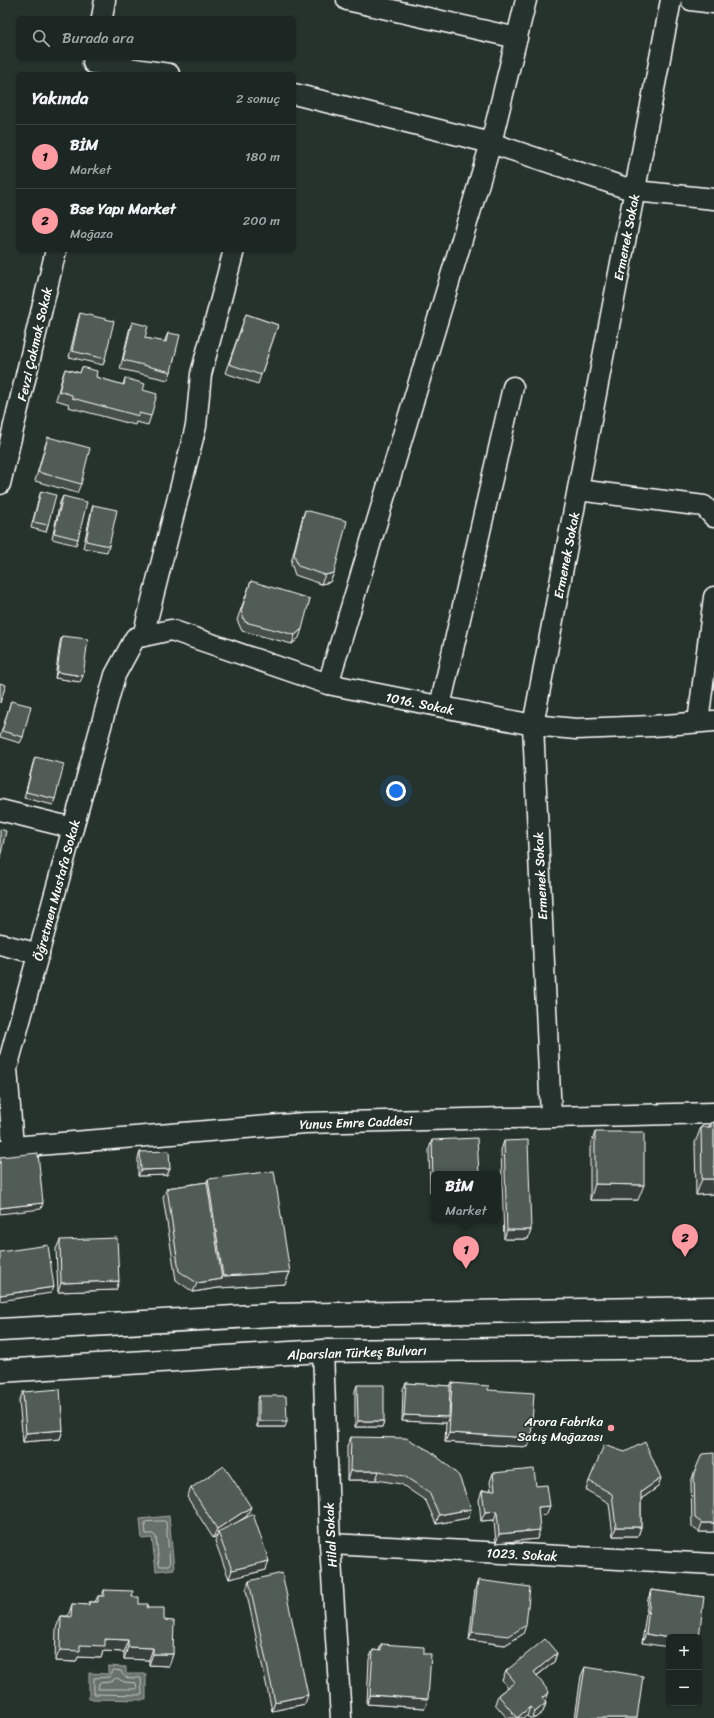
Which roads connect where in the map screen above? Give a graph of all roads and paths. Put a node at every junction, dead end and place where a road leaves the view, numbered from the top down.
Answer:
1 (105, 0) edge
2 (347, 0) edge
3 (526, 0) edge
4 (671, 0) edge
5 (691, 0) edge
6 (714, 3) edge
7 (102, 16) edge
8 (517, 38) junction
9 (92, 65) edge
10 (153, 72) edge
11 (296, 94) edge
12 (491, 143) junction
13 (635, 191) junction
14 (714, 199) edge
15 (56, 252) edge
16 (233, 252) edge
17 (512, 387) dead end
18 (0, 484) edge
19 (578, 490) junction
20 (714, 517) edge
21 (714, 597) edge
22 (139, 637) junction
23 (328, 684) junction
24 (440, 706) junction
25 (706, 722) edge
26 (533, 725) junction
27 (0, 810) edge
28 (73, 828) junction
29 (0, 944) edge
30 (39, 954) junction
31 (4, 1067) edge
32 (714, 1112) edge
33 (551, 1116) junction
34 (6, 1149) edge
35 (714, 1308) edge
36 (0, 1330) edge
37 (714, 1347) edge
38 (323, 1351) junction
39 (0, 1371) edge
40 (330, 1544) junction
41 (714, 1564) edge
42 (341, 1718) edge

1 - 7 street
2 - 8 street
3 - 8 street
4 - 13 street, Ermenek Sokak
5 - 6 street
8 - 12 street
9 - 10 street
11 - 12 street
12 - 13 street
12 - 23 street
13 - 14 street
13 - 19 street, Ermenek Sokak
15 - 18 street, Fevzi Çakmak Sokak
16 - 22 street, Öğretmen Mustafa Sokak
17 - 24 street
19 - 20 street
19 - 26 street, Ermenek Sokak
21 - 25 street
22 - 23 street, 1016. Sokak
22 - 28 street, Öğretmen Mustafa Sokak
23 - 24 street, 1016. Sokak
24 - 26 street, 1016. Sokak
25 - 26 street, 1016. Sokak
26 - 33 street, Ermenek Sokak
27 - 28 street
28 - 30 street, Öğretmen Mustafa Sokak
29 - 30 street
30 - 31 street, Öğretmen Mustafa Sokak
31 - 34 street, Öğretmen Mustafa Sokak
32 - 33 street, Yunus Emre Caddesi
33 - 34 street, Yunus Emre Caddesi
35 - 36 highway
37 - 38 highway, Alparslan Türkeş Bulvarı
38 - 39 highway, Alparslan Türkeş Bulvarı
38 - 40 street, Hilal Sokak
40 - 41 street, 1023. Sokak
40 - 42 street, Hilal Sokak

